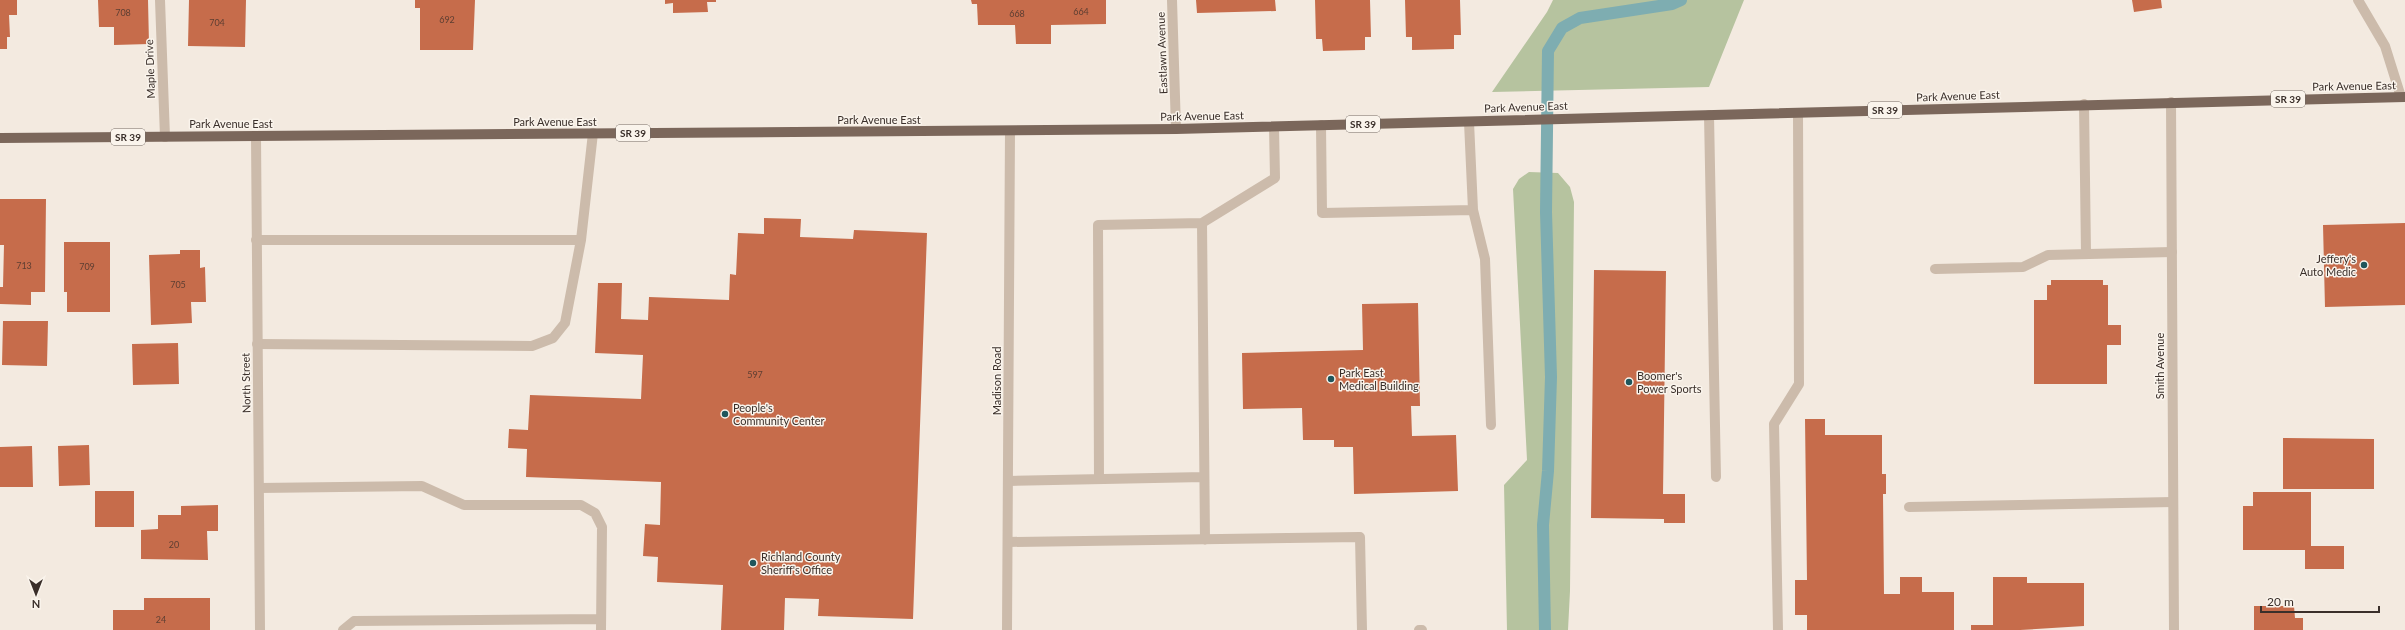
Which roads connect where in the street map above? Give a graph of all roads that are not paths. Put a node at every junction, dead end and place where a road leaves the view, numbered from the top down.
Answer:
1 (160, 0) edge
2 (1172, 0) edge
3 (2358, 0) edge
4 (2403, 97) edge
5 (2171, 102) junction
6 (2084, 104) junction
7 (1798, 113) junction
8 (1709, 115) junction
9 (1469, 122) junction
10 (1321, 125) junction
11 (1274, 127) junction
12 (1176, 129) junction
13 (1010, 131) junction
14 (593, 133) junction
15 (165, 136) junction
16 (256, 136) junction
17 (0, 138) edge
18 (1473, 210) junction
19 (1202, 223) junction
20 (256, 240) junction
21 (581, 240) junction
22 (2172, 252) junction
23 (2086, 254) junction
24 (1935, 269) dead end
25 (257, 344) junction
26 (1491, 425) dead end
27 (1204, 477) junction
28 (1716, 477) dead end
29 (1099, 479) junction
30 (1008, 481) junction
31 (259, 488) junction
32 (2173, 502) junction
33 (1910, 507) dead end
34 (1205, 540) junction
35 (1008, 542) junction
36 (601, 619) junction
37 (260, 630) edge
38 (343, 630) edge
39 (601, 630) edge
40 (1007, 630) edge
41 (1362, 630) edge
42 (1419, 630) edge
43 (1422, 630) edge
44 (1778, 630) edge
45 (2174, 630) edge

1 - 15 street, Maple Drive
2 - 12 street, Eastlawn Avenue
3 - 4 street
4 - 5 main road, Park Avenue East / SR 39
5 - 6 main road, Park Avenue East / SR 39
5 - 22 street, Smith Avenue
6 - 7 main road, Park Avenue East / SR 39
6 - 23 street
7 - 8 main road, Park Avenue East / SR 39
7 - 44 street
8 - 9 main road, Park Avenue East / SR 39
8 - 28 street
9 - 10 main road, Park Avenue East / SR 39
9 - 18 street
10 - 11 main road, Park Avenue East / SR 39
10 - 18 street
11 - 12 main road, Park Avenue East / SR 39
11 - 19 street
12 - 13 main road, Park Avenue East / SR 39
13 - 14 main road, Park Avenue East / SR 39
13 - 30 street, Madison Road
14 - 16 main road, Park Avenue East / SR 39
14 - 21 street
15 - 16 main road, Park Avenue East / SR 39
15 - 17 main road, Park Avenue East / SR 39
16 - 20 street, North Street
18 - 26 street
19 - 27 street
19 - 29 street
20 - 21 street
20 - 25 street, North Street
21 - 25 street
22 - 23 street
22 - 32 street, Smith Avenue
23 - 24 street
25 - 31 street, North Street
27 - 29 street
27 - 34 street
29 - 30 street
30 - 35 street, Madison Road
31 - 36 street
31 - 37 street, North Street
32 - 33 street
32 - 45 street, Smith Avenue
34 - 35 street
34 - 41 street
35 - 40 street, Madison Road
36 - 38 street
36 - 39 street
42 - 43 street

